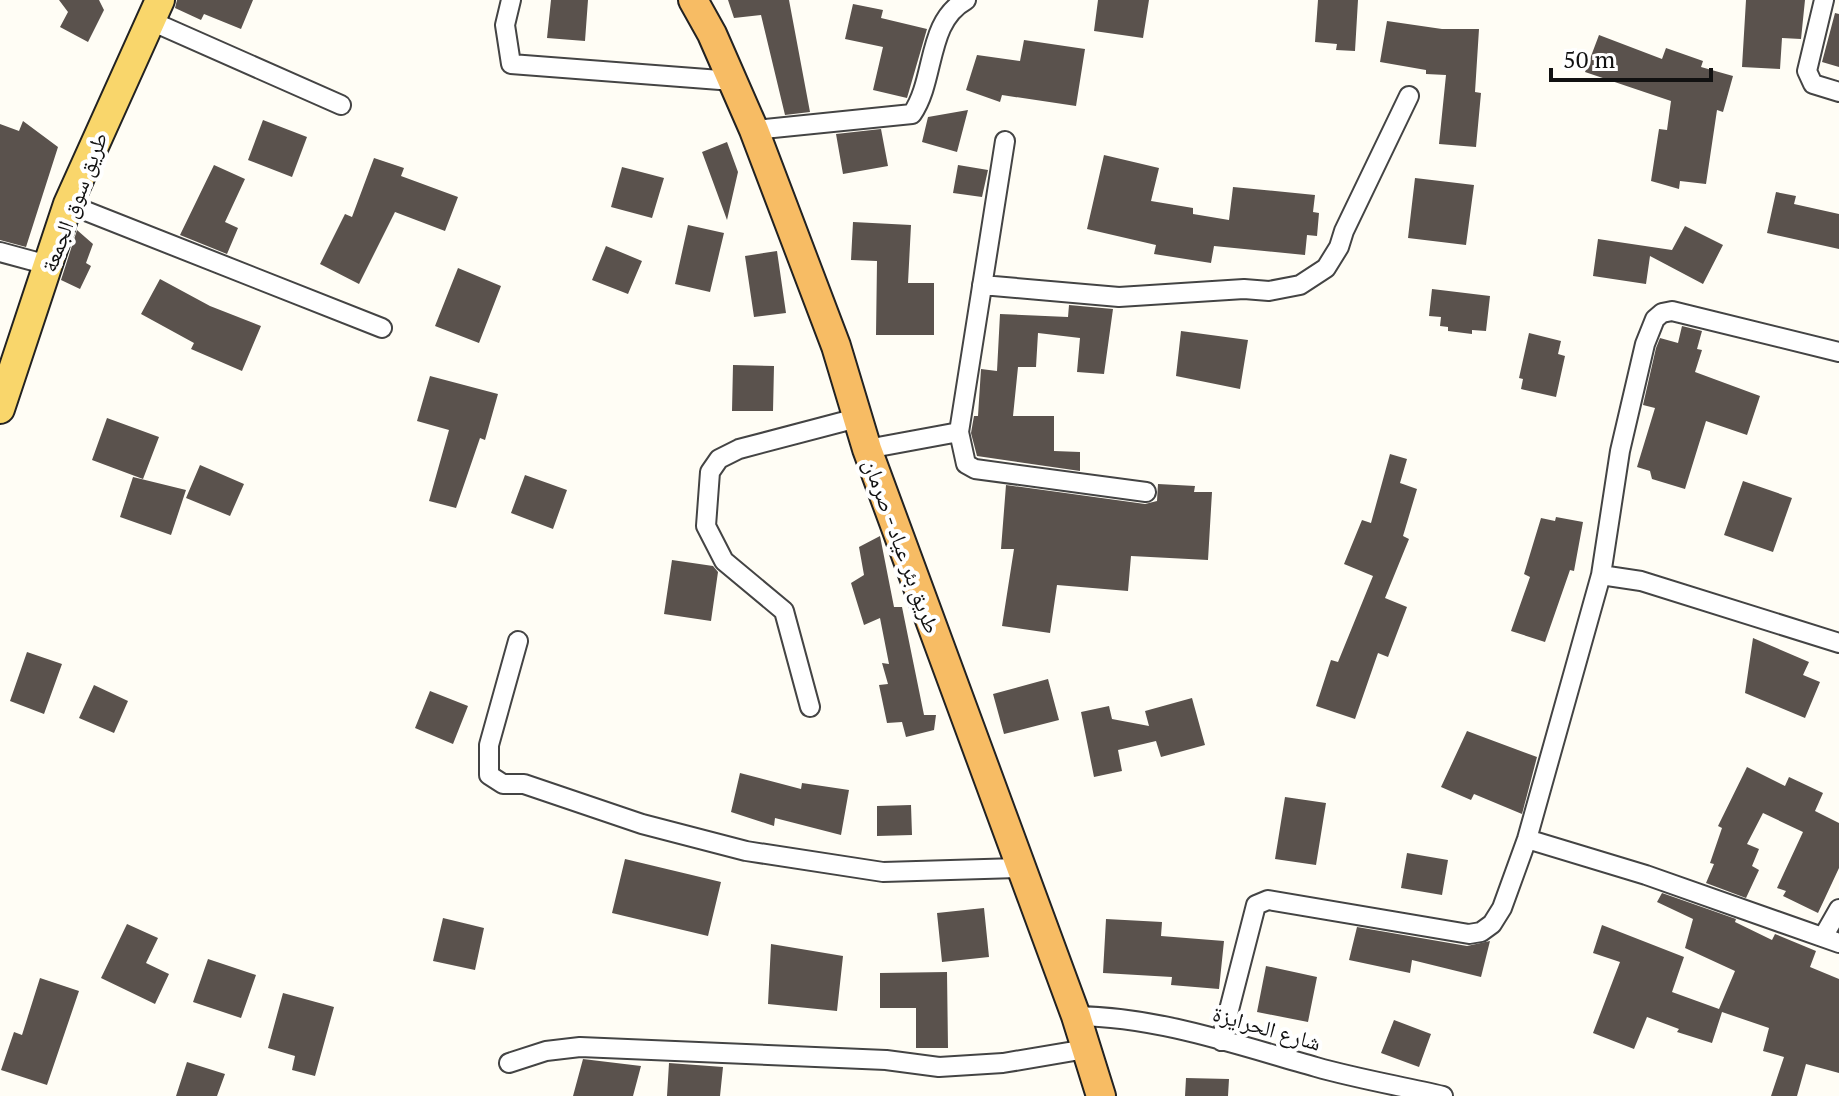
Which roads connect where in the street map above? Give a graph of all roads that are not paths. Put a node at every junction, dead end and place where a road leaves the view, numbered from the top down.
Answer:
1 (511, 0) edge
2 (693, 0) edge
3 (966, 0) edge
4 (1824, 0) edge
5 (156, 10) edge
6 (733, 81) junction
7 (1839, 92) edge
8 (1409, 96) dead end
9 (341, 105) dead end
10 (754, 130) junction
11 (1005, 141) dead end
12 (68, 204) junction
13 (0, 252) edge
14 (48, 265) junction
15 (982, 285) junction
16 (382, 328) dead end
17 (1839, 352) edge
18 (0, 409) edge
19 (857, 418) junction
20 (959, 432) junction
21 (867, 449) junction
22 (1146, 492) dead end
23 (1601, 575) junction
24 (518, 641) dead end
25 (1839, 643) edge
26 (810, 707) dead end
27 (1527, 839) junction
28 (1018, 868) junction
29 (1839, 909) edge
30 (1831, 940) edge
31 (1076, 1016) junction
32 (1221, 1041) junction
33 (1086, 1049) junction
34 (509, 1063) dead end
35 (1101, 1096) edge
36 (1443, 1096) edge

1 - 6 street
2 - 6 highway, طريق بئر عياد - صرمان
3 - 10 street
4 - 7 street
5 - 9 street
5 - 12 main road, طريق سوق الجمعة
6 - 10 highway, طريق بئر عياد - صرمان
8 - 15 street
10 - 19 highway, طريق بئر عياد - صرمان
11 - 15 street
12 - 14 main road, طريق سوق الجمعة
12 - 16 street
13 - 14 street
14 - 18 main road, طريق سوق الجمعة
15 - 20 street
17 - 23 street
19 - 21 highway, طريق بئر عياد - صرمان
19 - 26 street
20 - 21 street
20 - 22 street
21 - 28 highway, طريق بئر عياد - صرمان
23 - 25 street
23 - 27 street
24 - 28 street
27 - 30 street
27 - 32 street
28 - 31 highway, طريق بئر عياد - صرمان
29 - 30 street
31 - 32 street, شارع الحرايزة
31 - 33 highway, طريق بئر عياد - صرمان
32 - 36 street, شارع الحرايزة
33 - 34 street
33 - 35 highway, طريق بئر عياد - صرمان

